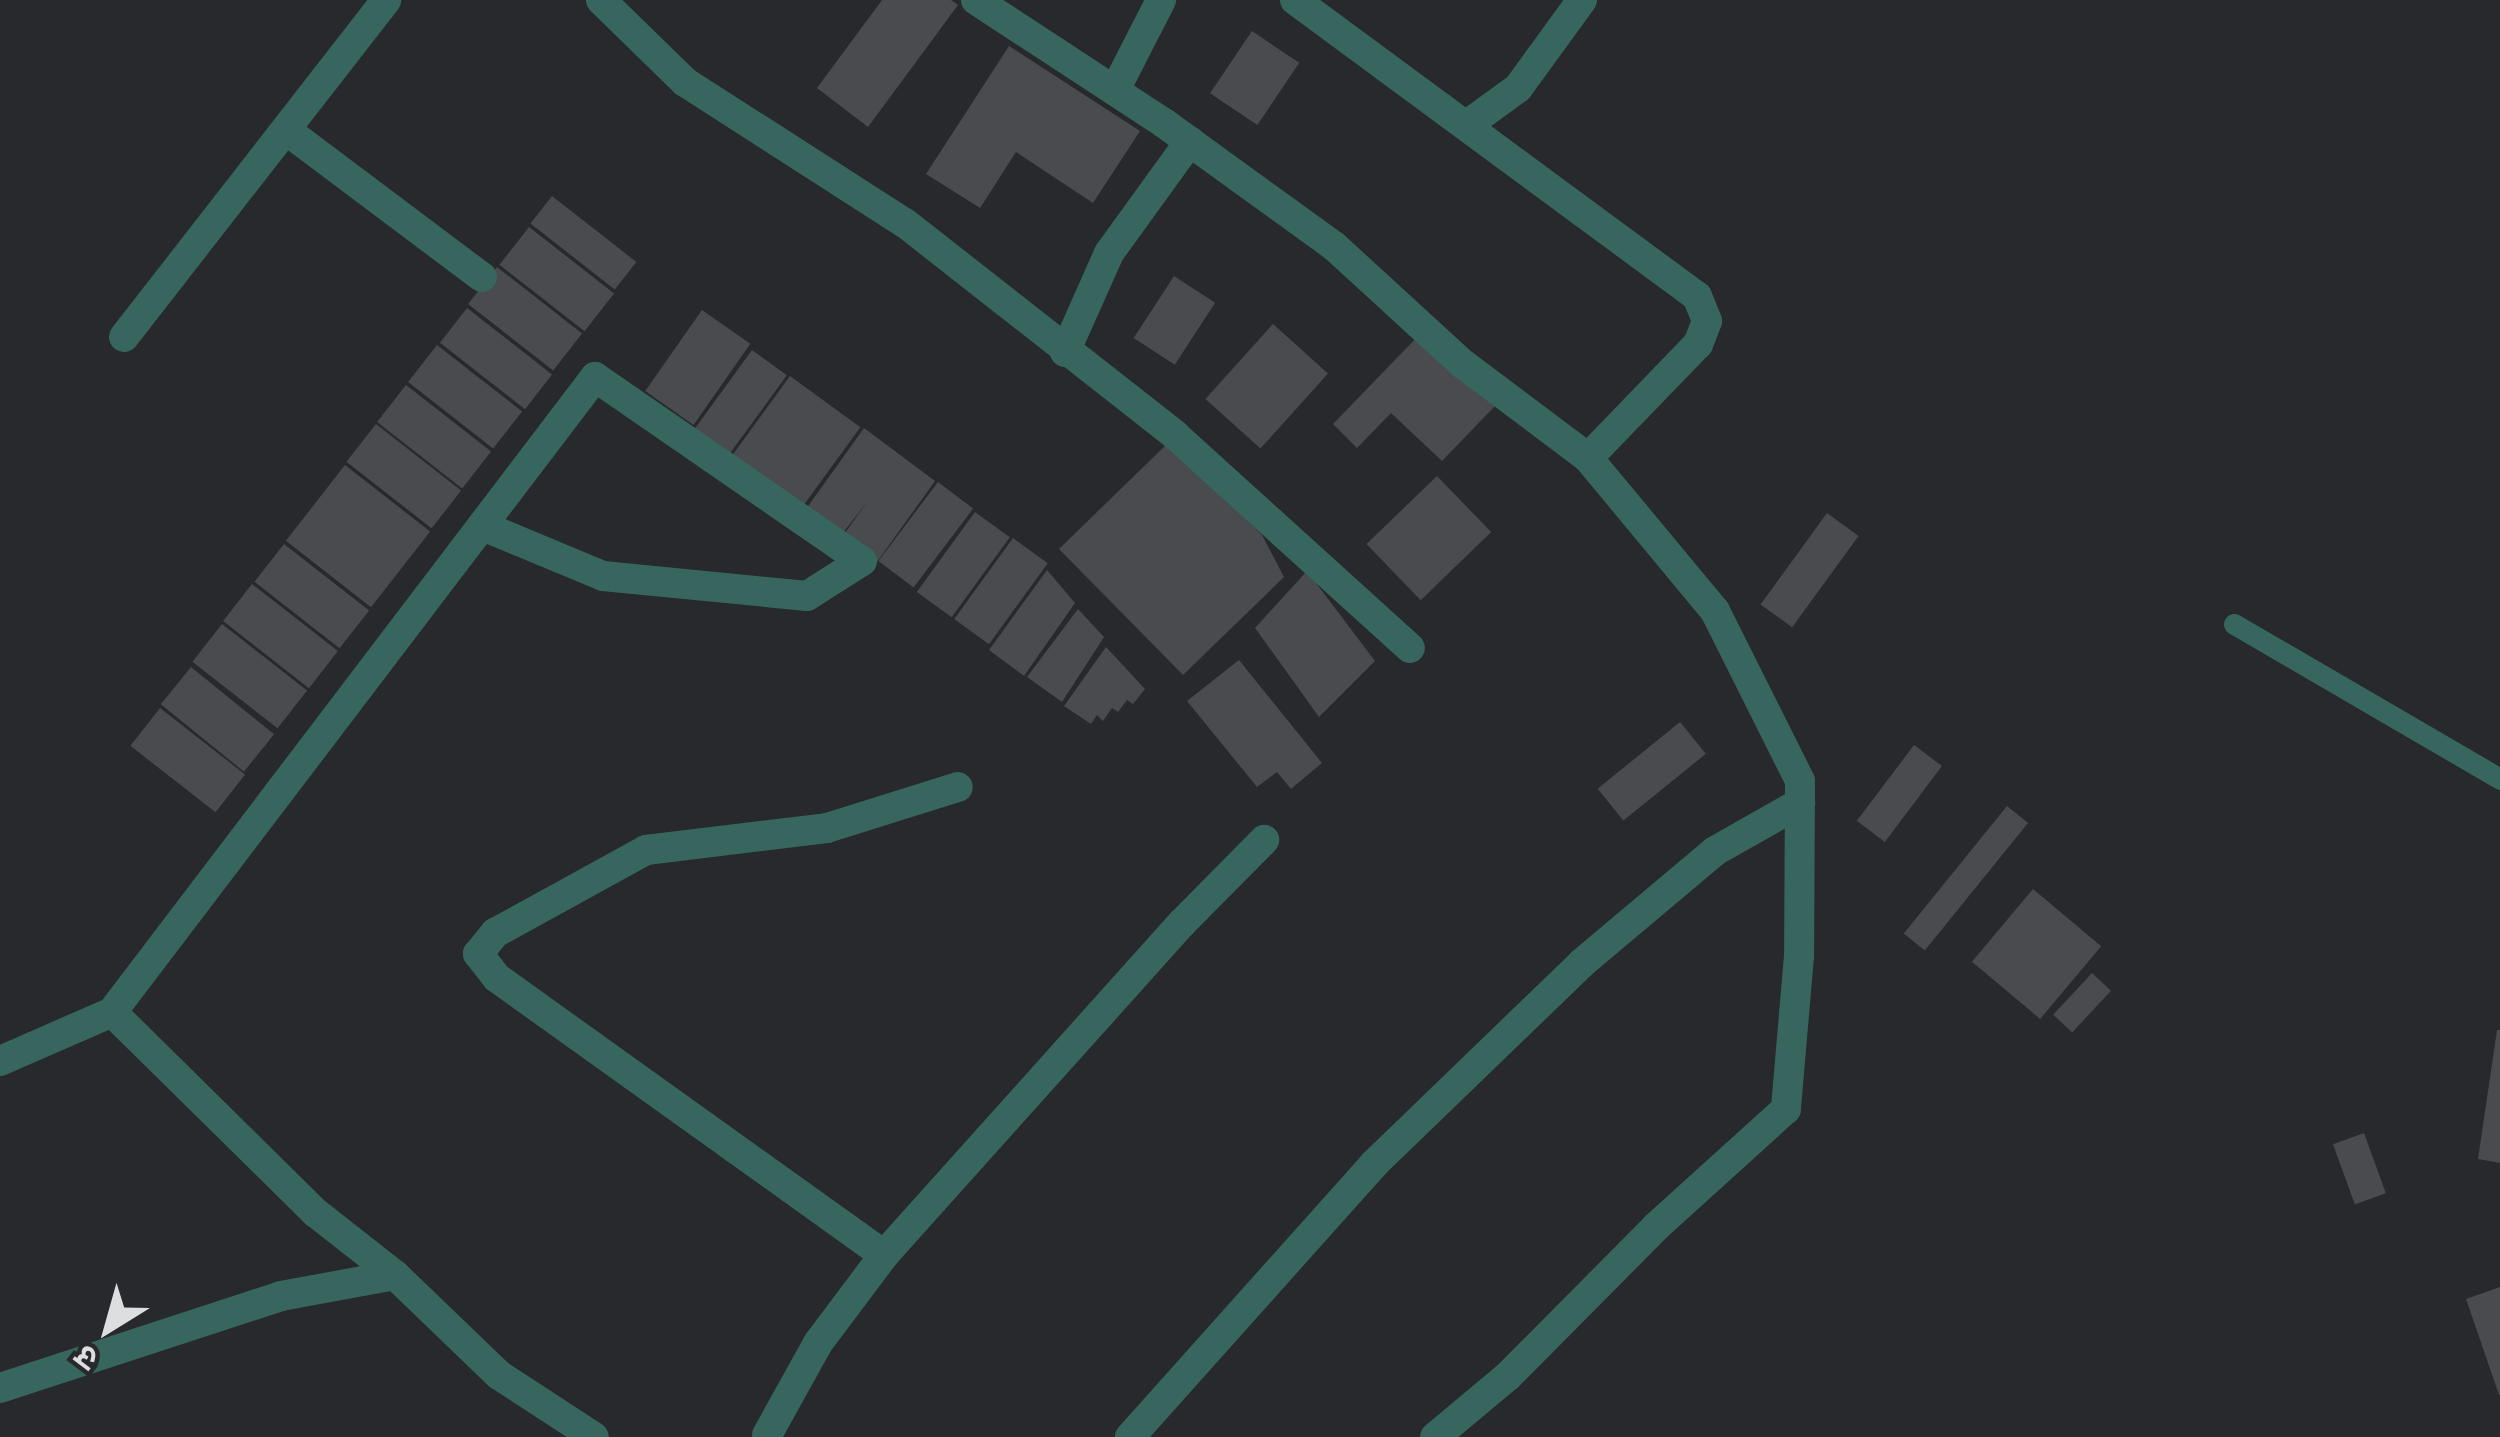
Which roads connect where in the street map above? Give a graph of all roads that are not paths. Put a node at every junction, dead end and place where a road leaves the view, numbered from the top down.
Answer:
1 (386, 0) edge
2 (602, 0) edge
3 (976, 0) edge
4 (1161, 0) edge
5 (1295, 0) edge
6 (1582, 0) edge
7 (1115, 90) junction
8 (1467, 125) junction
9 (286, 130) junction
10 (1190, 141) junction
11 (482, 278) dead end
12 (124, 337) dead end
13 (1065, 352) junction
14 (1588, 458) junction
15 (483, 526) junction
16 (2234, 624) dead end
17 (1410, 648) dead end
18 (2500, 779) edge
19 (958, 787) dead end
20 (1800, 803) junction
21 (1264, 840) dead end
22 (112, 1012) junction
23 (0, 1061) edge
24 (884, 1255) junction
25 (395, 1275) junction
26 (0, 1388) edge
27 (768, 1436) edge
28 (594, 1437) edge
29 (752, 1437) edge
30 (1130, 1437) edge
31 (1435, 1437) edge

1 - 9 street
2 - 13 street
3 - 7 street
4 - 7 street
5 - 8 street
6 - 8 street
7 - 10 street
8 - 14 street
9 - 11 street
9 - 12 street
10 - 13 street
10 - 14 street
13 - 17 street
14 - 20 street
15 - 15 street
15 - 22 street
16 - 18 lane
19 - 24 street
20 - 30 street
20 - 31 street
21 - 24 street
22 - 23 street
22 - 25 street
24 - 27 street
25 - 26 street
25 - 28 street
27 - 29 street

